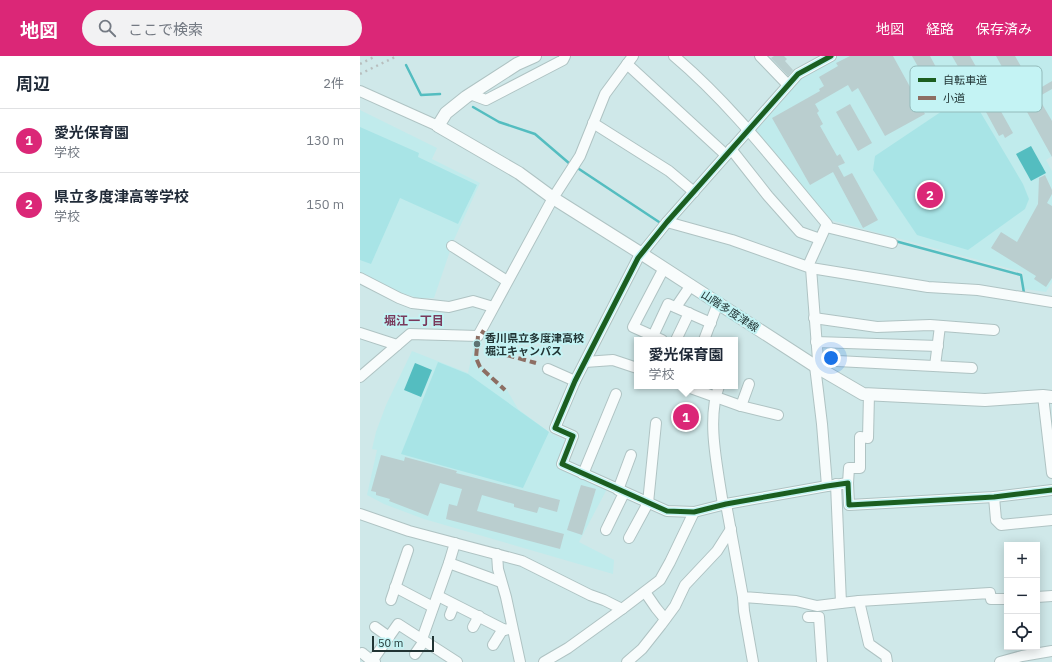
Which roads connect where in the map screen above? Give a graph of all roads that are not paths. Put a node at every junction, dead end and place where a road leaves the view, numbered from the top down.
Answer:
1 (535, 56) edge
2 (565, 56) edge
3 (674, 56) edge
4 (760, 56) edge
5 (831, 56) edge
6 (630, 60) edge
7 (788, 85) junction
8 (360, 91) edge
9 (470, 94) junction
10 (593, 123) junction
11 (438, 126) junction
12 (749, 130) junction
13 (729, 152) junction
14 (694, 192) junction
15 (553, 198) junction
16 (667, 222) junction
17 (826, 227) junction
18 (820, 239) junction
19 (892, 243) dead end
20 (452, 246) dead end
21 (642, 254) junction
22 (809, 267) junction
23 (664, 268) junction
24 (360, 278) edge
25 (507, 281) junction
26 (691, 285) junction
27 (1052, 302) edge
28 (718, 303) junction
29 (493, 307) junction
30 (676, 307) junction
31 (689, 313) junction
32 (814, 318) junction
33 (710, 323) junction
34 (940, 326) junction
35 (994, 330) dead end
36 (360, 333) edge
37 (654, 337) edge
38 (656, 337) edge
39 (677, 337) edge
40 (705, 337) edge
41 (816, 342) junction
42 (397, 345) junction
43 (938, 346) junction
44 (585, 362) junction
45 (817, 363) junction
46 (935, 366) junction
47 (634, 367) edge
48 (972, 368) dead end
49 (548, 369) dead end
50 (360, 377) edge
51 (575, 381) junction
52 (750, 384) dead end
53 (695, 389) edge
54 (718, 389) edge
55 (616, 394) dead end
56 (869, 394) junction
57 (1048, 396) edge
58 (715, 397) junction
59 (741, 406) junction
60 (778, 415) dead end
61 (656, 423) dead end
62 (631, 455) dead end
63 (1052, 473) edge
64 (583, 474) junction
65 (848, 483) junction
66 (832, 485) junction
67 (1052, 490) edge
68 (621, 491) junction
69 (994, 497) junction
70 (648, 503) junction
71 (724, 504) junction
72 (694, 512) junction
73 (360, 514) edge
74 (1052, 520) edge
75 (731, 528) junction
76 (606, 530) dead end
77 (629, 538) dead end
78 (455, 543) junction
79 (408, 550) dead end
80 (497, 554) junction
81 (449, 563) junction
82 (501, 582) junction
83 (395, 587) junction
84 (645, 592) junction
85 (438, 596) junction
86 (1052, 596) edge
87 (743, 597) junction
88 (1040, 597) edge
89 (1004, 599) edge
90 (391, 600) dead end
91 (859, 601) junction
92 (841, 603) junction
93 (454, 605) junction
94 (434, 607) junction
95 (622, 610) junction
96 (450, 615) dead end
97 (479, 616) junction
98 (808, 616) dead end
99 (665, 619) junction
100 (375, 627) dead end
101 (473, 627) dead end
102 (508, 628) junction
103 (389, 637) junction
104 (423, 640) junction
105 (493, 645) dead end
106 (1052, 651) edge
107 (362, 653) dead end
108 (415, 654) dead end
109 (374, 661) edge
110 (452, 661) edge
111 (520, 662) edge
112 (544, 662) edge
113 (627, 662) edge
114 (753, 662) edge
115 (822, 662) edge
116 (887, 662) edge
117 (1000, 662) edge

1 - 9 main road
2 - 9 street
3 - 12 street
4 - 7 street
5 - 7 street
6 - 10 street
6 - 13 street
7 - 12 street
8 - 11 street
9 - 11 main road
10 - 14 street
10 - 15 street
11 - 15 main road, 山階多度津線
12 - 13 street
12 - 17 street
13 - 14 street
13 - 18 street
14 - 16 street
15 - 21 main road, 山階多度津線
15 - 25 street
16 - 21 street
16 - 22 street
17 - 18 street
17 - 19 street
18 - 22 street
20 - 25 street
21 - 23 main road, 山階多度津線
21 - 44 street
22 - 27 street
22 - 32 street
23 - 26 main road, 山階多度津線
23 - 37 street
24 - 29 street
25 - 29 street
26 - 28 main road, 山階多度津線
26 - 30 street
28 - 33 street
28 - 45 main road, 山階多度津線
29 - 42 street
30 - 31 street
30 - 38 street
31 - 33 street
31 - 39 street
32 - 34 street
32 - 41 street
33 - 40 street
34 - 35 street
34 - 43 street
36 - 42 street
41 - 43 street
41 - 45 street
42 - 50 street
43 - 46 street
44 - 47 street
44 - 51 street
45 - 46 street
45 - 56 main road, 山階多度津線
45 - 66 street
46 - 48 street
49 - 51 street
51 - 64 street
52 - 59 street
53 - 58 street
54 - 58 street
55 - 64 street
56 - 57 main road, 山階多度津線
56 - 65 street
57 - 63 street
58 - 59 street
58 - 71 street
59 - 60 street
61 - 70 street
62 - 68 street
64 - 68 street
65 - 66 street
65 - 69 street
66 - 71 street
66 - 92 street
67 - 69 street
68 - 70 street
68 - 76 street
69 - 74 street
70 - 72 street
70 - 77 street
71 - 72 street
71 - 75 street
72 - 84 street
73 - 78 street
75 - 87 street
75 - 99 street
78 - 80 street
78 - 81 street
79 - 83 street
80 - 82 street
80 - 95 street
81 - 82 street
81 - 85 street
82 - 102 street
83 - 90 street
83 - 94 street
84 - 95 street
84 - 99 street
85 - 93 street
85 - 94 street
86 - 88 street
87 - 92 street
87 - 114 street
89 - 91 street
91 - 92 street
91 - 116 street
93 - 96 street
93 - 97 street
94 - 104 street
95 - 112 street
97 - 101 street
97 - 102 street
98 - 115 street
99 - 113 street
100 - 103 street
102 - 105 street
102 - 111 street
103 - 104 street
103 - 109 street
104 - 108 street
104 - 110 street
106 - 117 street
107 - 109 street

